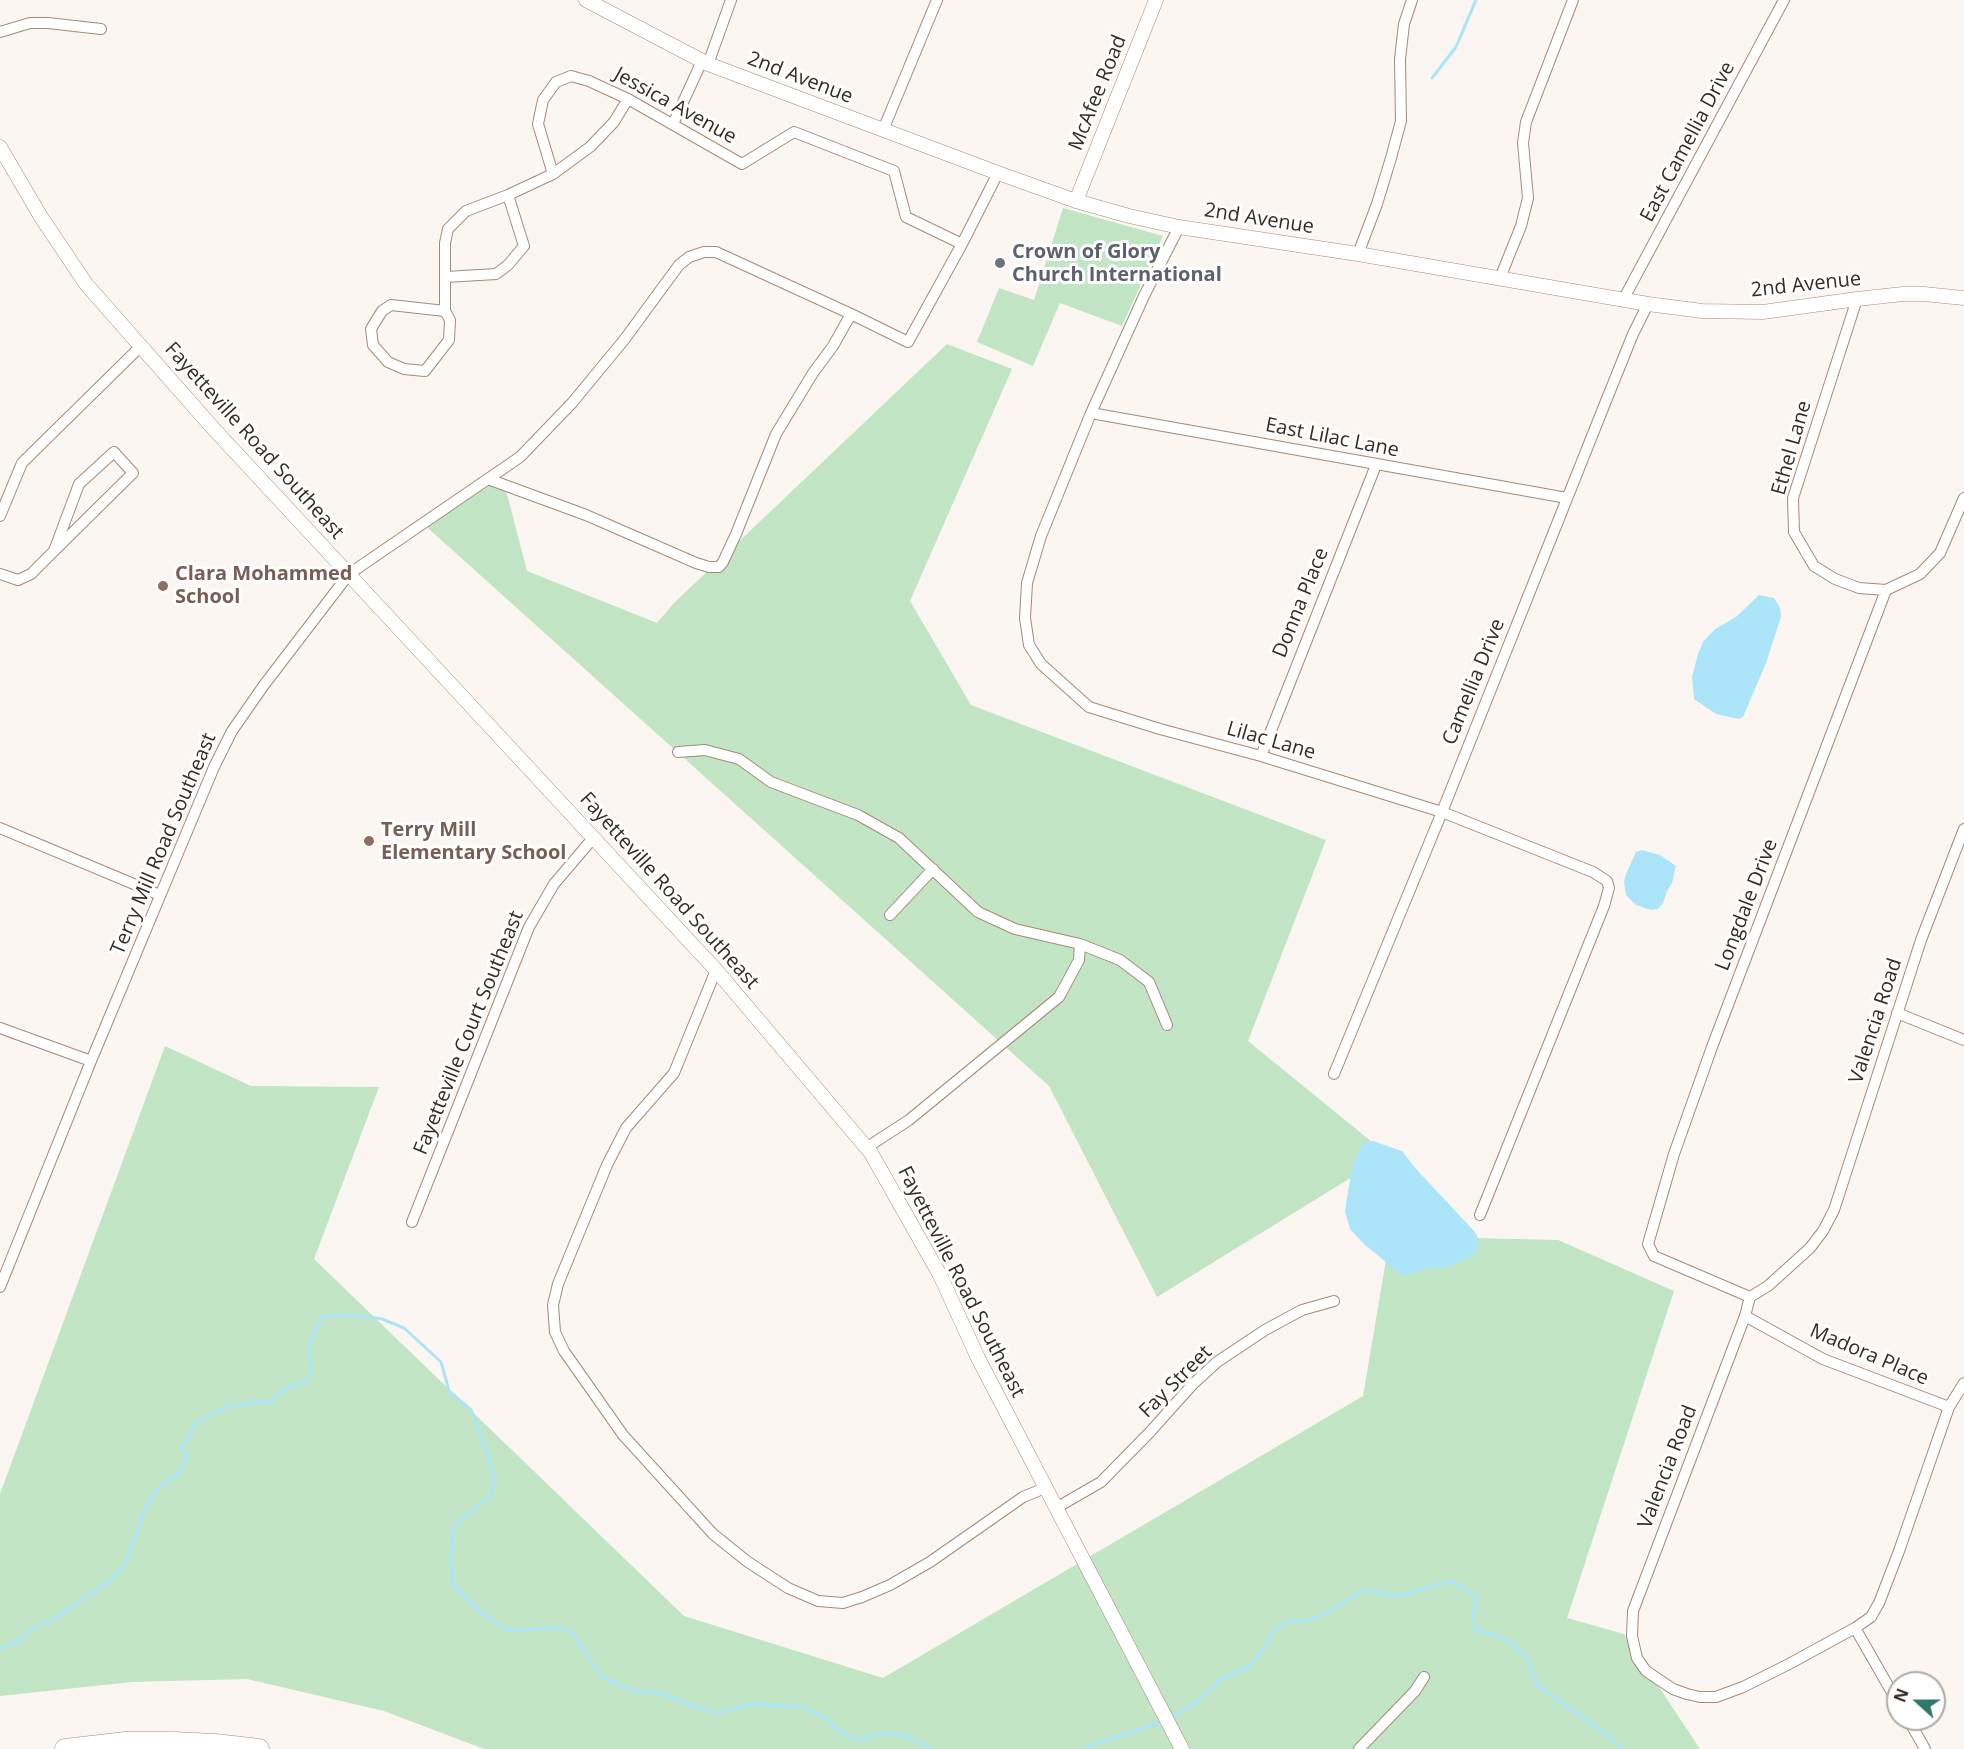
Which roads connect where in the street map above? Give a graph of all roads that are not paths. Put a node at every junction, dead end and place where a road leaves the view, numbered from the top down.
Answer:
1 (586, 0) edge
2 (731, 0) edge
3 (937, 0) edge
4 (1156, 0) edge
5 (1412, 0) edge
6 (1573, 0) edge
7 (1784, 0) edge
8 (101, 29) dead end
9 (0, 32) edge
10 (705, 62) junction
11 (628, 99) junction
12 (673, 124) junction
13 (884, 130) junction
14 (0, 147) edge
15 (998, 173) junction
16 (553, 174) junction
17 (508, 195) junction
18 (1076, 201) junction
19 (1179, 227) junction
20 (962, 244) junction
21 (1358, 254) junction
22 (446, 277) junction
23 (1500, 278) junction
24 (1857, 298) junction
25 (1964, 298) edge
26 (1623, 300) junction
27 (1648, 304) junction
28 (445, 311) junction
29 (851, 314) junction
30 (141, 346) junction
31 (1091, 413) junction
32 (1376, 465) junction
33 (488, 479) junction
34 (1567, 498) junction
35 (1964, 498) edge
36 (0, 516) edge
37 (54, 551) junction
38 (0, 574) edge
39 (349, 574) junction
40 (1886, 590) junction
41 (678, 752) dead end
42 (1261, 756) junction
43 (1442, 812) junction
44 (0, 828) edge
45 (1964, 829) edge
46 (594, 837) junction
47 (933, 869) junction
48 (160, 895) junction
49 (890, 915) dead end
50 (1080, 944) junction
51 (716, 970) junction
52 (1897, 1013) junction
53 (1167, 1025) dead end
54 (0, 1028) edge
55 (1964, 1040) edge
56 (91, 1061) junction
57 (1334, 1074) dead end
58 (866, 1148) junction
59 (1480, 1215) dead end
60 (412, 1222) dead end
61 (0, 1287) edge
62 (1750, 1297) junction
63 (1334, 1301) dead end
64 (1745, 1316) junction
65 (1964, 1383) edge
66 (1949, 1407) junction
67 (1045, 1488) junction
68 (1056, 1508) junction
69 (1855, 1628) junction
70 (1424, 1677) dead end
71 (1886, 1681) edge
72 (1915, 1731) edge
73 (66, 1749) edge
74 (259, 1749) edge
75 (1182, 1749) edge
76 (1359, 1749) edge
77 (1925, 1749) edge

1 - 10 street, 2nd Avenue
2 - 10 street
3 - 13 street
4 - 18 street, McAfee Road
5 - 21 street
6 - 23 street
7 - 26 street, East Camellia Drive
8 - 9 street
10 - 12 street
10 - 13 street, 2nd Avenue
11 - 12 street, Jessica Avenue
11 - 16 street
11 - 16 street, Jessica Avenue
12 - 20 street, Jessica Avenue
13 - 15 street, 2nd Avenue
14 - 30 street, Fayetteville Road Southeast
15 - 18 street, 2nd Avenue
15 - 20 street, Terry Mill Road Southeast
16 - 17 street
17 - 22 street
17 - 22 street
18 - 19 street, 2nd Avenue
19 - 21 street, 2nd Avenue
19 - 31 street, Lilac Lane
20 - 29 street, Terry Mill Road Southeast
21 - 23 street, 2nd Avenue
22 - 28 street
23 - 26 street, 2nd Avenue
24 - 25 street, 2nd Avenue
24 - 27 street, 2nd Avenue
24 - 40 street, Ethel Lane
26 - 27 street, 2nd Avenue
27 - 34 street, Camellia Drive
28 - 28 street
29 - 33 street, Terry Mill Road Southeast
29 - 33 street
30 - 36 street
30 - 39 street, Fayetteville Road Southeast
31 - 32 street, East Lilac Lane
31 - 42 street, Lilac Lane
32 - 34 street, East Lilac Lane
32 - 42 street, Donna Place
33 - 39 street, Terry Mill Road Southeast
34 - 43 street, Camellia Drive
35 - 40 street
37 - 37 street
37 - 38 street
39 - 46 street, Fayetteville Road Southeast
39 - 48 street, Terry Mill Road Southeast
40 - 62 street, Longdale Drive
41 - 47 street
42 - 43 street, Lilac Lane
43 - 57 street, Camellia Drive
43 - 59 street, Lilac Lane
44 - 48 street
45 - 52 street, Valencia Road
46 - 51 street, Fayetteville Road Southeast
46 - 60 street, Fayetteville Court Southeast
47 - 49 street
47 - 50 street
48 - 56 street, Terry Mill Road Southeast
50 - 53 street
50 - 58 street
51 - 58 street, Fayetteville Road Southeast
51 - 67 street
52 - 55 street
52 - 62 street, Valencia Road
54 - 56 street
56 - 61 street, Terry Mill Road Southeast
58 - 67 street, Fayetteville Road Southeast
62 - 64 street, Valencia Road
63 - 68 street, Fay Street
64 - 66 street, Madora Place
64 - 69 street, Valencia Road
65 - 66 street, Valencia Road
66 - 69 street, Valencia Road
67 - 68 street, Fayetteville Road Southeast
68 - 75 street, Fayetteville Road Southeast
69 - 71 street
70 - 76 street
72 - 77 street
73 - 74 highway

